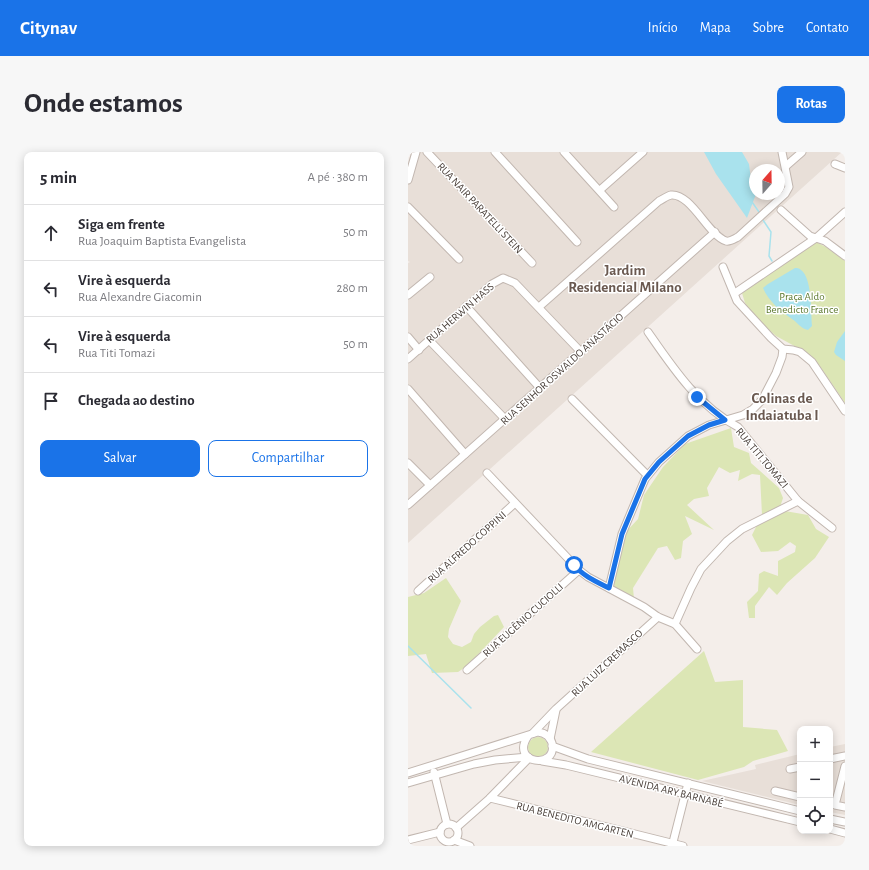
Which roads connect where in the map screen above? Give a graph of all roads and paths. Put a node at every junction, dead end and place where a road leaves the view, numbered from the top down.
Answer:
1 (416, 152) edge
2 (427, 152) edge
3 (495, 152) edge
4 (643, 152) edge
5 (782, 152) edge
6 (802, 152) edge
7 (566, 153) edge
8 (835, 164) dead end
9 (786, 166) junction
10 (845, 168) edge
11 (408, 180) edge
12 (600, 190) junction
13 (408, 206) edge
14 (614, 207) dead end
15 (782, 210) dead end
16 (845, 212) edge
17 (715, 232) junction
18 (816, 238) junction
19 (577, 242) dead end
20 (845, 256) edge
21 (459, 259) dead end
22 (532, 263) dead end
23 (723, 267) dead end
24 (430, 277) dead end
25 (735, 293) junction
26 (408, 295) edge
27 (466, 306) junction
28 (539, 307) junction
29 (648, 332) dead end
30 (408, 337) edge
31 (429, 340) junction
32 (783, 349) junction
33 (418, 350) junction
34 (581, 352) junction
35 (408, 359) edge
36 (540, 388) junction
37 (408, 389) edge
38 (572, 399) dead end
39 (845, 411) edge
40 (505, 419) junction
41 (725, 420) junction
42 (465, 454) junction
43 (408, 463) edge
44 (487, 473) dead end
45 (647, 475) junction
46 (430, 485) junction
47 (798, 501) junction
48 (515, 503) junction
49 (408, 505) edge
50 (832, 528) dead end
51 (579, 570) junction
52 (609, 588) junction
53 (418, 591) dead end
54 (658, 617) junction
55 (675, 624) junction
56 (697, 649) dead end
57 (467, 670) dead end
58 (556, 709) junction
59 (530, 735) junction
60 (551, 743) junction
61 (845, 756) edge
62 (528, 758) junction
63 (833, 758) edge
64 (505, 759) junction
65 (542, 761) junction
66 (432, 766) junction
67 (845, 766) edge
68 (797, 768) edge
69 (790, 769) dead end
70 (408, 773) edge
71 (515, 773) junction
72 (435, 775) junction
73 (408, 783) edge
74 (688, 783) junction
75 (775, 791) dead end
76 (685, 794) junction
77 (797, 796) edge
78 (490, 798) junction
79 (833, 801) edge
80 (833, 804) edge
81 (845, 807) edge
82 (797, 810) edge
83 (833, 820) edge
84 (797, 821) edge
85 (845, 822) edge
86 (447, 824) junction
87 (456, 828) junction
88 (833, 831) edge
89 (440, 832) junction
90 (845, 833) edge
91 (408, 840) edge
92 (454, 840) junction
93 (446, 844) edge
94 (672, 845) edge
95 (470, 846) edge
96 (683, 846) edge

1 - 11 street
2 - 22 street, RUA NAIR PARATELLI STEIN
3 - 19 street
4 - 12 street
5 - 9 street
6 - 9 street
7 - 12 street
8 - 10 street
9 - 17 street
12 - 14 street
13 - 21 street
15 - 18 street
16 - 18 street
17 - 28 street
17 - 34 street, RUA SENHOR OSWALDO ANASTÁCIO
18 - 20 street
18 - 25 street
23 - 25 street
24 - 26 street
25 - 32 street
27 - 28 street, RUA HERWIN HASS
27 - 31 street, RUA HERWIN HASS
27 - 36 street
28 - 34 street
29 - 41 street, RUA TITI TOMAZI
30 - 33 street
31 - 33 street, RUA HERWIN HASS
31 - 40 street
32 - 39 street
32 - 41 street
33 - 35 street, RUA HERWIN HASS
34 - 36 street, RUA SENHOR OSWALDO ANASTÁCIO
36 - 40 street, RUA SENHOR OSWALDO ANASTÁCIO
37 - 42 street
38 - 45 street
40 - 42 street, RUA SENHOR OSWALDO ANASTÁCIO
41 - 45 street
41 - 47 street, RUA TITI TOMAZI
42 - 46 street, RUA SENHOR OSWALDO ANASTÁCIO
43 - 46 street
44 - 48 street
45 - 52 street
46 - 49 street, RUA SENHOR OSWALDO ANASTÁCIO
47 - 50 street, RUA TITI TOMAZI
47 - 55 street
48 - 51 street
48 - 53 street, RUA ALFREDO COPPINI
51 - 52 street
51 - 57 street, RUA EUGÊNIO CUCIOLLI
52 - 54 street
54 - 55 street
54 - 58 street, RUA LUIZ CREMASCO
55 - 56 street
58 - 59 street, RUA LUIZ CREMASCO
58 - 60 street
59 - 60 street, AVENIDA ARY BARNABÉ
59 - 62 street
59 - 66 street
60 - 65 street
60 - 74 street, AVENIDA ARY BARNABÉ
61 - 63 street
62 - 64 street, AVENIDA ARY BARNABÉ
62 - 65 street, AVENIDA ARY BARNABÉ
62 - 71 street
64 - 71 street
64 - 72 street, AVENIDA ARY BARNABÉ
65 - 76 street, AVENIDA ARY BARNABÉ
66 - 70 street
66 - 72 street
67 - 79 street
68 - 69 street
71 - 78 street
72 - 73 street, AVENIDA ARY BARNABÉ
72 - 86 street
74 - 76 street
74 - 82 street, AVENIDA ARY BARNABÉ
75 - 77 street
76 - 84 street, AVENIDA ARY BARNABÉ
76 - 94 street
78 - 87 street
78 - 94 street, RUA BENEDITO AMGARTEN
80 - 81 street
83 - 85 street
86 - 87 street
86 - 89 street
87 - 92 street
88 - 90 street
89 - 91 street
89 - 93 street
92 - 93 street
92 - 95 street
94 - 96 street, RUA BENEDITO AMGARTEN

